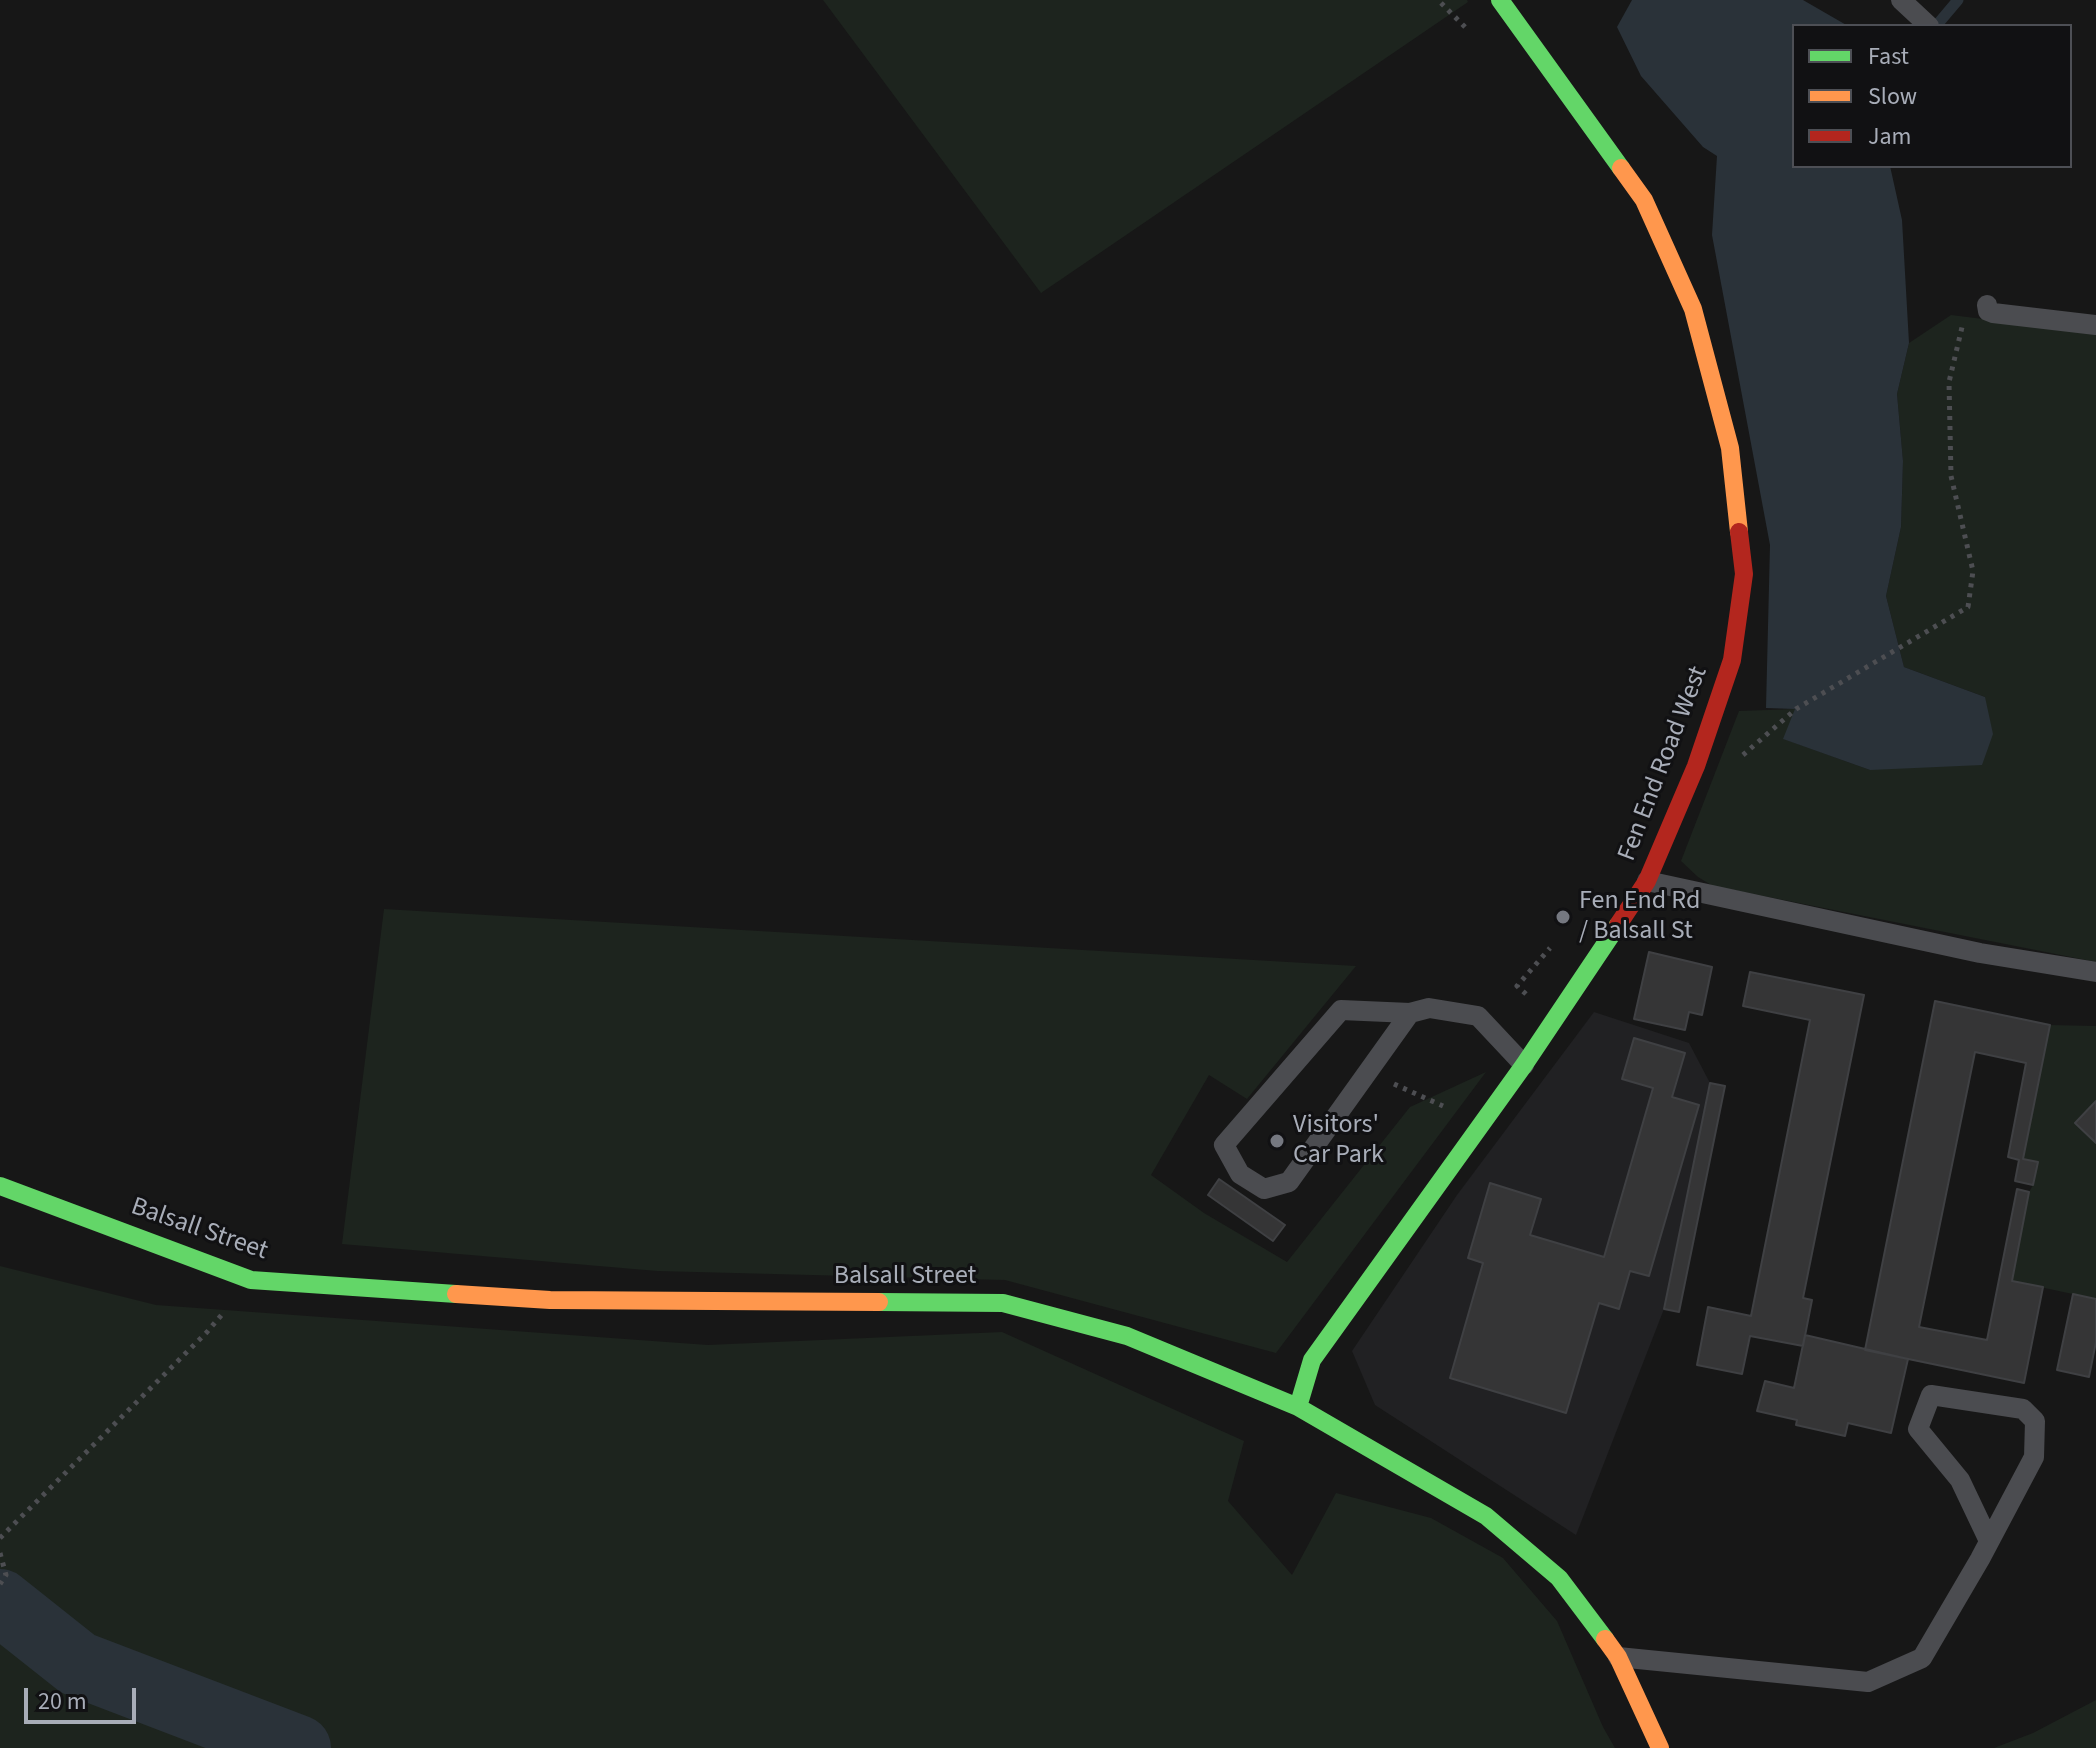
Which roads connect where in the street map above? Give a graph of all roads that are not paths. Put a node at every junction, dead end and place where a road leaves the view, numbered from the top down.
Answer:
1 (1500, 0) edge
2 (1901, 0) edge
3 (1927, 24) edge
4 (1987, 305) dead end
5 (2096, 325) edge
6 (1647, 881) junction
7 (2096, 972) edge
8 (1410, 1013) junction
9 (1524, 1065) junction
10 (0, 1186) edge
11 (1298, 1407) junction
12 (1989, 1541) junction
13 (1618, 1657) junction
14 (1660, 1748) edge

1 - 6 main road, Fen End Road West
2 - 3 lane
4 - 5 lane
6 - 7 lane
6 - 9 main road, Fen End Road West
8 - 8 lane
8 - 9 lane
9 - 11 main road, Fen End Road West
10 - 11 main road, Balsall Street
11 - 13 main road, Balsall Street
12 - 12 lane
12 - 13 lane
13 - 14 main road, Balsall Street

